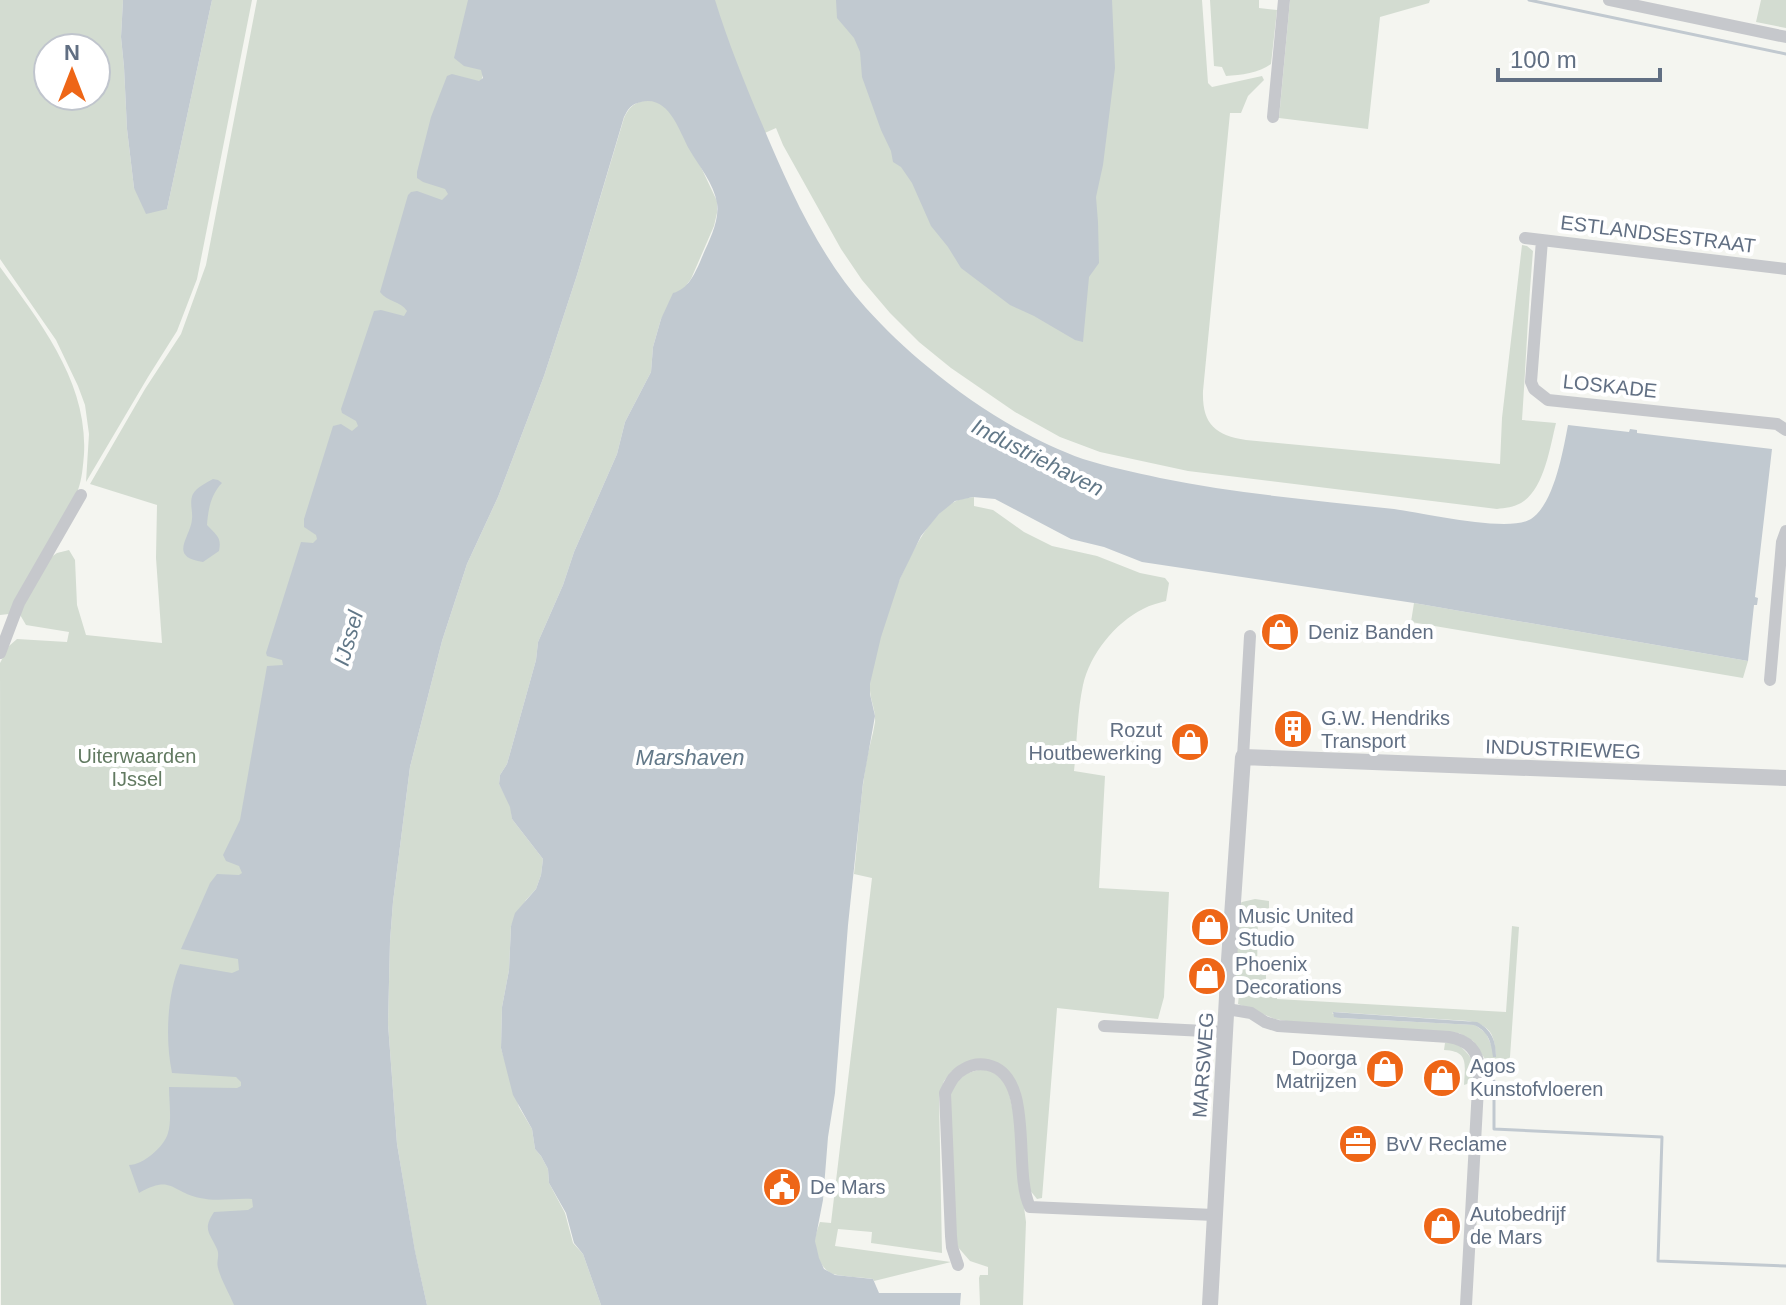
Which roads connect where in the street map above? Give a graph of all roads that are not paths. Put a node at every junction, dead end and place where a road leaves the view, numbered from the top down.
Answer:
1 (1284, 0) edge
2 (1609, 0) edge
3 (1786, 37) edge
4 (1273, 117) dead end
5 (1525, 238) dead end
6 (1542, 240) junction
7 (1786, 269) edge
8 (1786, 430) edge
9 (81, 495) dead end
10 (1786, 531) edge
11 (5, 622) edge
12 (1250, 636) dead end
13 (0, 653) edge
14 (1770, 680) dead end
15 (1243, 757) junction
16 (1786, 778) edge
17 (1227, 1009) junction
18 (1104, 1026) dead end
19 (1225, 1032) junction
20 (1214, 1215) junction
21 (958, 1265) dead end
22 (1210, 1305) edge
23 (1466, 1305) edge

1 - 4 street
2 - 3 street
5 - 6 street, ESTLANDSESTRAAT
6 - 7 street, ESTLANDSESTRAAT
6 - 8 street, LOSKADE
9 - 11 street
10 - 14 street
11 - 13 street
12 - 15 street, MARSWEG
15 - 16 street, INDUSTRIEWEG
15 - 17 street, MARSWEG
17 - 19 street, MARSWEG
17 - 23 street
18 - 19 street
19 - 20 street, MARSWEG
20 - 21 street
20 - 22 street, MARSWEG

